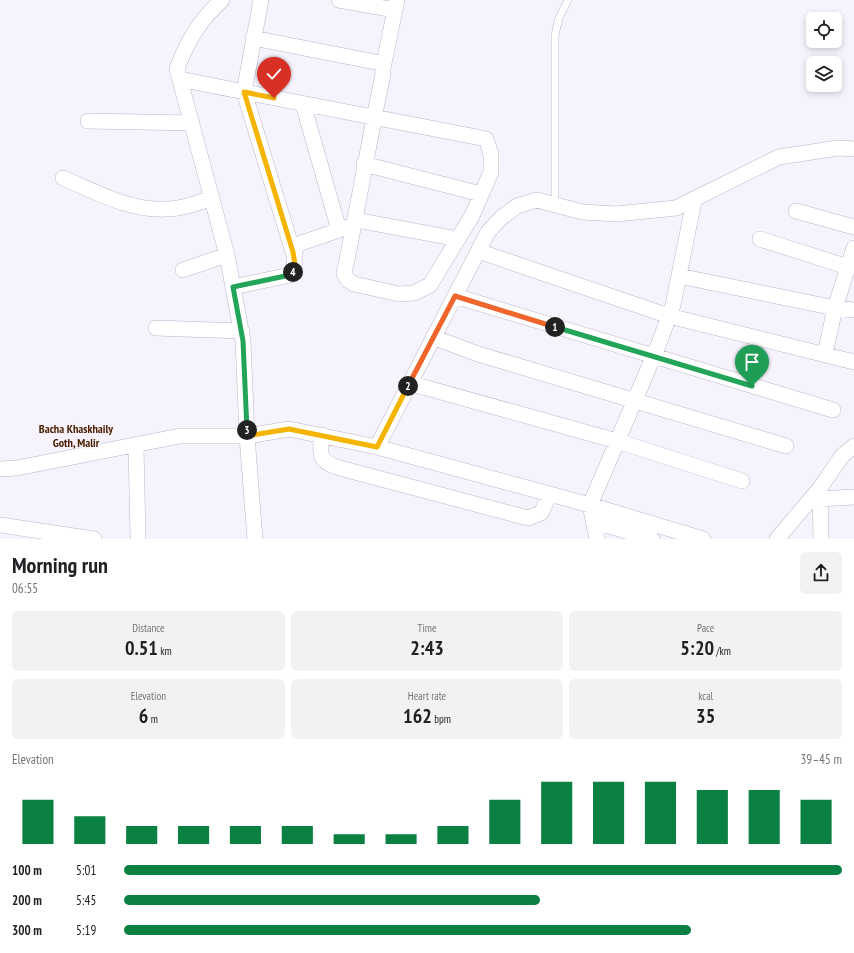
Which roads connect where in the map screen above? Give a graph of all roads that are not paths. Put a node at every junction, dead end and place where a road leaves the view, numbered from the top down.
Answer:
1 (222, 0) edge
2 (261, 0) edge
3 (343, 0) edge
4 (568, 0) edge
5 (396, 5) edge
6 (253, 38) junction
7 (383, 68) junction
8 (180, 79) junction
9 (244, 92) junction
10 (304, 104) junction
11 (374, 117) junction
12 (88, 121) dead end
13 (192, 123) junction
14 (854, 149) edge
15 (364, 164) junction
16 (63, 178) dead end
17 (481, 194) junction
18 (212, 198) junction
19 (694, 201) junction
20 (555, 205) junction
21 (796, 211) dead end
22 (355, 223) junction
23 (854, 227) edge
24 (339, 230) junction
25 (458, 239) junction
26 (760, 239) dead end
27 (854, 248) edge
28 (478, 251) junction
29 (293, 252) junction
30 (227, 255) junction
31 (848, 267) junction
32 (183, 270) dead end
33 (679, 276) junction
34 (233, 287) junction
35 (455, 296) junction
36 (835, 308) junction
37 (854, 310) edge
38 (669, 316) junction
39 (156, 328) dead end
40 (242, 331) junction
41 (433, 337) junction
42 (825, 354) junction
43 (654, 356) junction
44 (854, 362) edge
45 (409, 383) junction
46 (635, 400) junction
47 (833, 410) dead end
48 (322, 435) junction
49 (247, 436) junction
50 (617, 441) junction
51 (136, 445) junction
52 (786, 446) dead end
53 (854, 446) edge
54 (377, 447) junction
55 (0, 469) edge
56 (742, 481) dead end
57 (820, 493) junction
58 (550, 494) junction
59 (854, 497) edge
60 (590, 505) junction
61 (593, 521) junction
62 (0, 525) edge
63 (702, 538) edge
64 (94, 539) edge
65 (138, 539) edge
66 (255, 539) edge
67 (597, 539) edge
68 (652, 539) edge
69 (777, 539) edge
70 (821, 539) edge

1 - 8 street
2 - 6 street
3 - 5 street
4 - 20 lane
5 - 7 street
6 - 7 street
6 - 9 street
7 - 11 street
8 - 9 street
8 - 13 street
9 - 10 street
9 - 29 street
10 - 11 street
10 - 24 street
11 - 15 street
11 - 17 street
12 - 13 street
13 - 18 street
14 - 19 street
15 - 17 street
15 - 22 street
16 - 18 street
17 - 25 street
18 - 30 street
19 - 20 street
19 - 33 street
20 - 28 street
21 - 23 street
22 - 24 street
22 - 25 street
22 - 25 street
24 - 29 street
26 - 31 street
27 - 31 street
28 - 35 street
28 - 38 street
29 - 34 street
30 - 32 street
30 - 34 street
31 - 36 street
33 - 36 street
33 - 38 street
34 - 40 street
35 - 41 street
35 - 43 street
36 - 37 street
36 - 42 street
38 - 42 street
38 - 43 street
39 - 40 street
40 - 49 street
41 - 45 street
41 - 46 street
42 - 44 street
43 - 46 street
43 - 47 street
45 - 50 street
45 - 54 street
46 - 50 street
46 - 52 street
48 - 49 street
48 - 54 street
48 - 58 street
49 - 51 street
49 - 66 street
50 - 56 street
50 - 60 street
51 - 55 street
51 - 65 street
53 - 57 street
54 - 58 street
57 - 59 street
57 - 69 street
57 - 70 street
58 - 60 street
60 - 61 street
60 - 63 street
61 - 67 street
61 - 68 street
62 - 64 street

